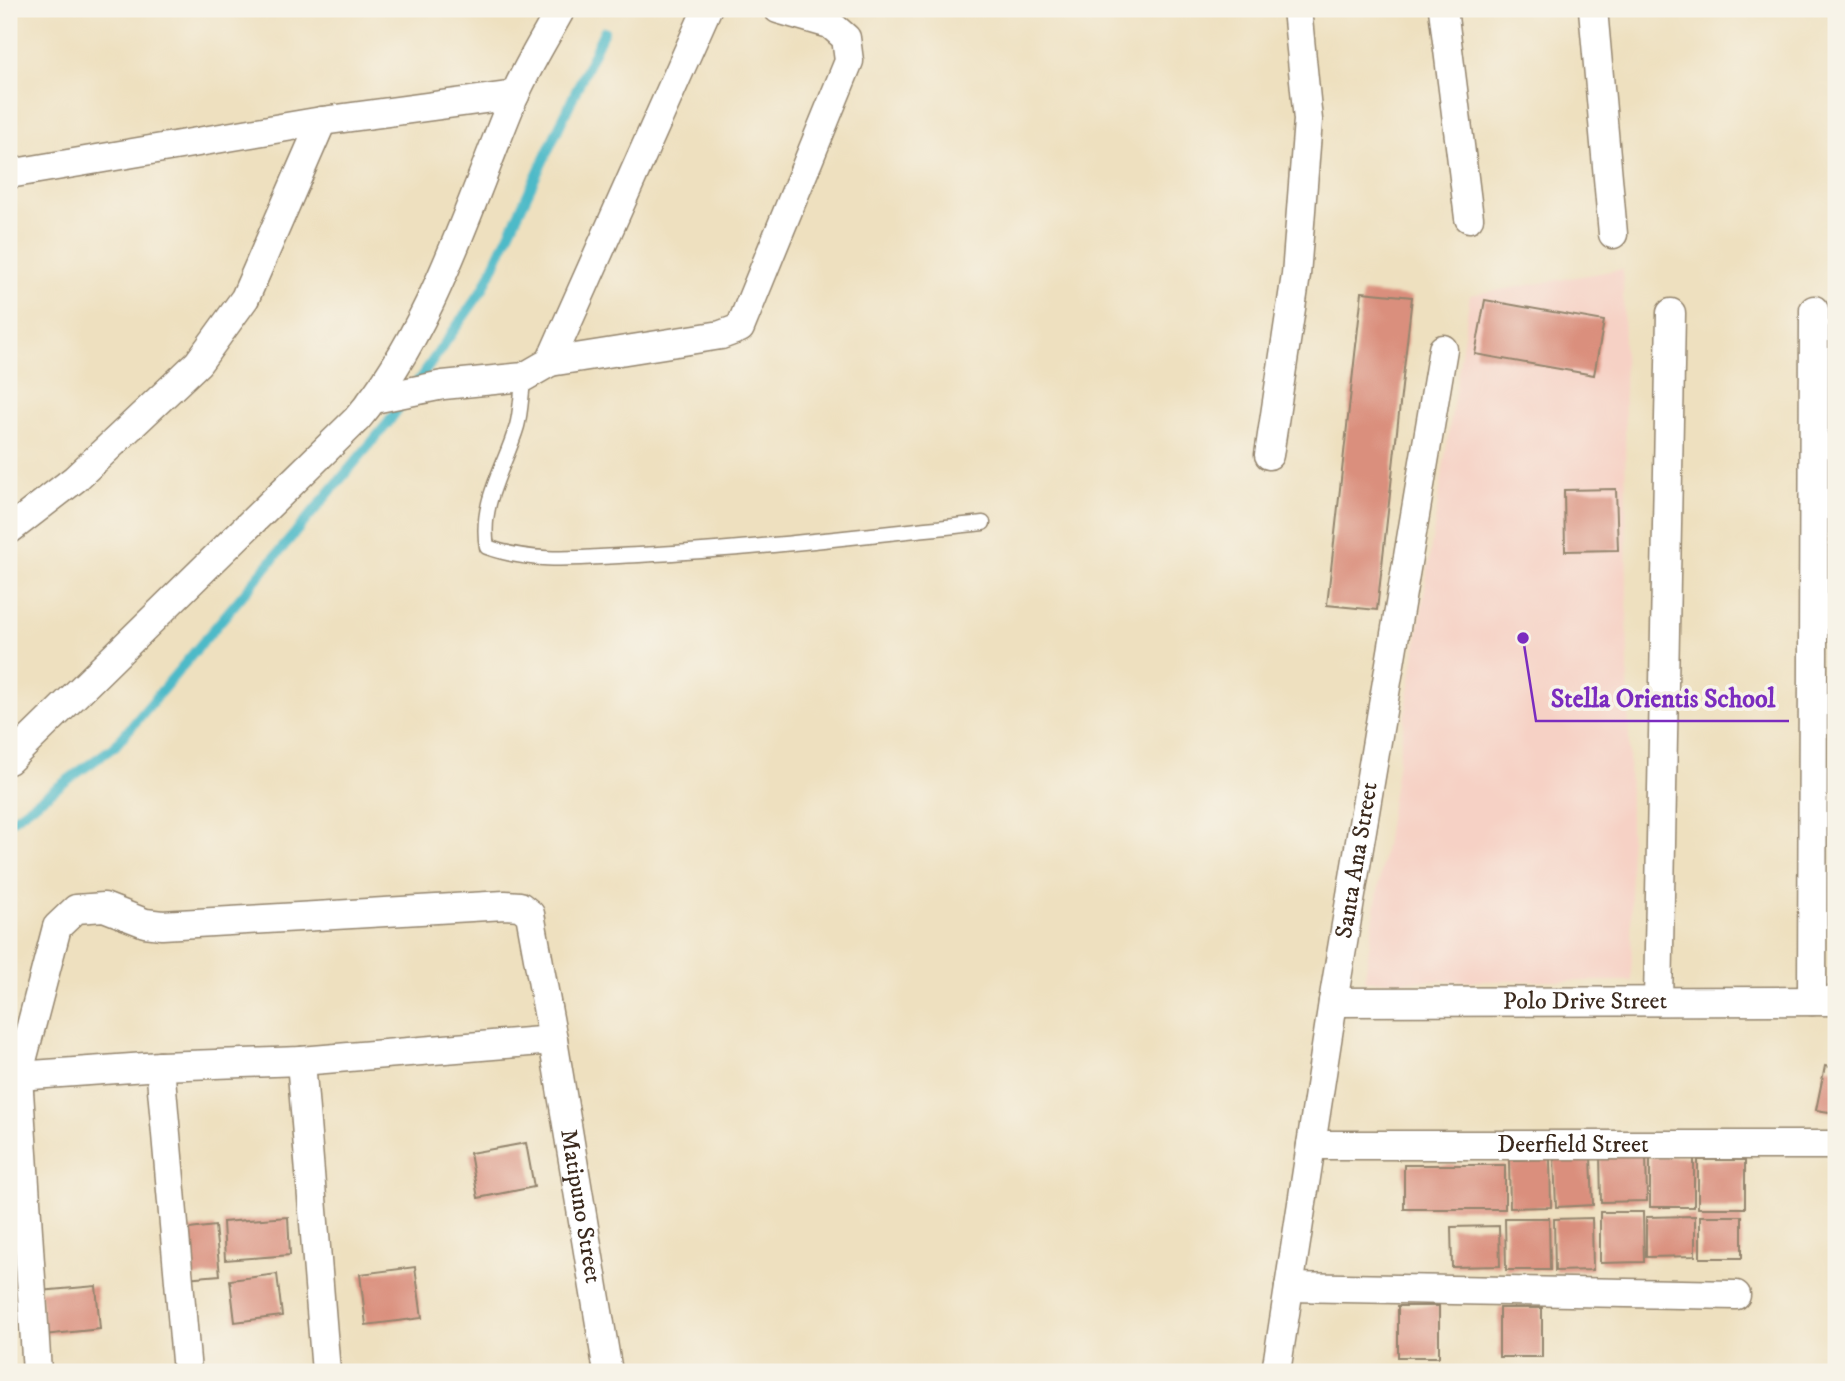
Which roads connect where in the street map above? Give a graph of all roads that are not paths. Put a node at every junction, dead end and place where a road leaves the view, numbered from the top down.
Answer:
1 (561, 9) edge
2 (708, 9) edge
3 (778, 9) edge
4 (1297, 9) edge
5 (1443, 9) edge
6 (1593, 9) edge
7 (515, 95) junction
8 (322, 121) junction
9 (9, 174) edge
10 (1469, 218) dead end
11 (1614, 233) dead end
12 (1814, 310) dead end
13 (1671, 313) dead end
14 (1443, 349) dead end
15 (550, 362) junction
16 (523, 377) junction
17 (381, 398) junction
18 (1269, 455) dead end
19 (983, 523) dead end
20 (9, 530) edge
21 (9, 760) edge
22 (1658, 1001) junction
23 (1824, 1001) edge
24 (1333, 1002) junction
25 (553, 1040) junction
26 (301, 1060) junction
27 (160, 1066) junction
28 (18, 1076) junction
29 (1311, 1144) junction
30 (1836, 1144) edge
31 (1289, 1287) junction
32 (1736, 1295) dead end
33 (37, 1372) edge
34 (187, 1372) edge
35 (326, 1372) edge
36 (608, 1372) edge
37 (1276, 1372) edge

1 - 7 street
2 - 15 street
3 - 15 street
4 - 18 street
5 - 10 street
6 - 11 street
7 - 8 street
7 - 17 street
8 - 9 street
8 - 20 street
12 - 23 street
13 - 22 street
14 - 24 street, Santa Ana Street
15 - 16 street
16 - 17 street
16 - 19 lane
17 - 21 street
22 - 23 street, Polo Drive Street
22 - 24 street, Polo Drive Street
24 - 29 street, Santa Ana Street
25 - 26 street
25 - 28 street, Matipuno Street
25 - 36 street, Matipuno Street
26 - 27 street
26 - 35 street
27 - 28 street
27 - 34 street
28 - 33 street, Matipuno Street
29 - 30 street, Deerfield Street
29 - 31 street, Santa Ana Street
31 - 32 street
31 - 37 street, Santa Ana Street

